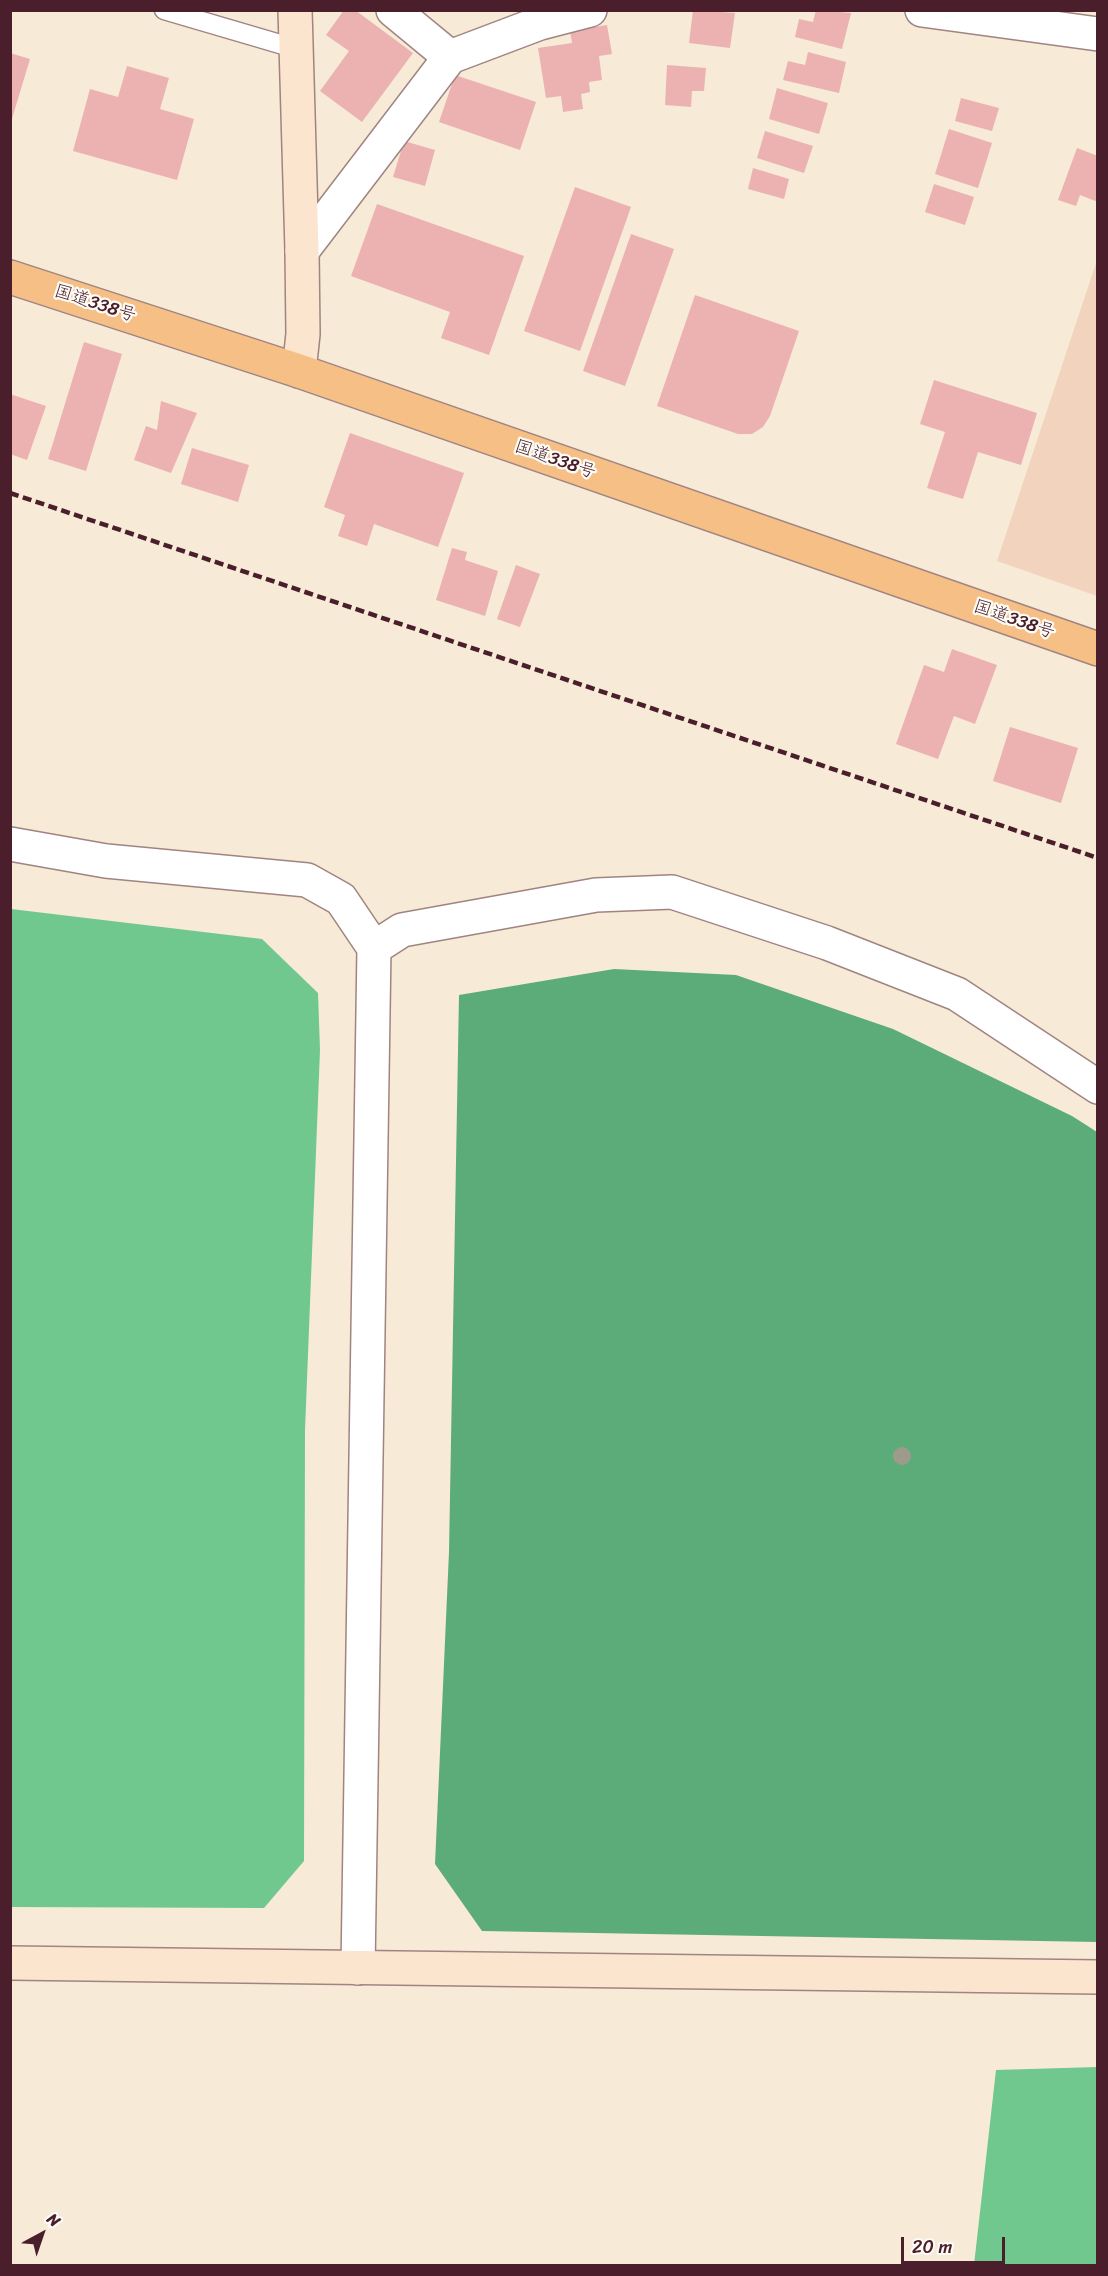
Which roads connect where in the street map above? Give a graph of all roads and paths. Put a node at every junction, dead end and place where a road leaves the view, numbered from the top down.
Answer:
1 (164, 10) edge
2 (295, 10) edge
3 (393, 10) edge
4 (590, 10) edge
5 (922, 10) edge
6 (1098, 34) edge
7 (297, 49) junction
8 (450, 57) junction
9 (302, 251) junction
10 (10, 277) edge
11 (299, 370) junction
12 (1098, 649) edge
13 (10, 844) edge
14 (374, 948) junction
15 (1098, 1087) edge
16 (10, 1963) edge
17 (358, 1968) junction
18 (1098, 1977) edge

1 - 7 lane
2 - 7 street
3 - 8 street
4 - 8 street
5 - 6 street
7 - 9 street
8 - 9 street
9 - 11 street
10 - 11 highway, 国道338号
11 - 12 highway, 国道338号
13 - 14 street
14 - 15 street
14 - 17 street
16 - 17 street
17 - 18 street

